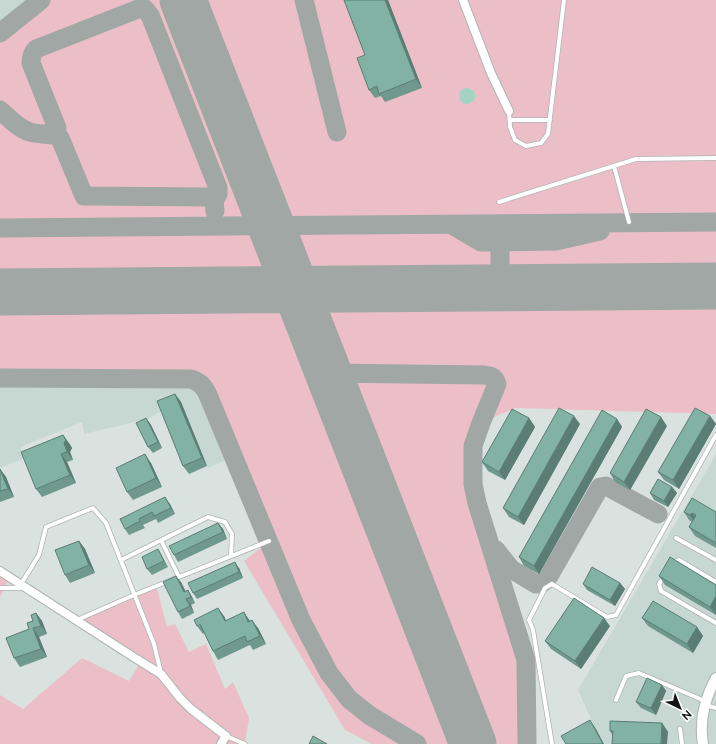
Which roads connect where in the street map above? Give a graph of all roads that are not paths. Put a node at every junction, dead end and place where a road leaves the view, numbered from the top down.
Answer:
1 (463, 0) edge
2 (564, 0) edge
3 (509, 111) joint
4 (510, 120) junction
5 (550, 120) junction
6 (716, 158) edge
7 (614, 166) junction
8 (499, 202) dead end
9 (629, 222) dead end
10 (716, 435) edge
11 (676, 538) dead end
12 (161, 540) junction
13 (269, 541) dead end
14 (231, 556) junction
15 (121, 560) junction
16 (716, 560) edge
17 (669, 567) edge
18 (0, 571) edge
19 (666, 573) edge
20 (179, 577) junction
21 (716, 582) edge
22 (24, 586) junction
23 (0, 588) edge
24 (134, 595) junction
25 (77, 620) junction
26 (716, 623) edge
27 (161, 674) junction
28 (716, 678) edge
29 (616, 700) dead end
30 (705, 703) junction
31 (716, 708) edge
32 (680, 729) dead end
33 (226, 736) junction
34 (221, 744) edge
35 (246, 744) edge
36 (552, 744) edge
37 (682, 744) edge
38 (703, 744) edge

1 - 3 street
2 - 5 lane
3 - 4 lane
4 - 5 lane
4 - 5 lane
6 - 7 lane
7 - 8 lane
7 - 9 lane
10 - 36 lane
11 - 16 lane
12 - 14 lane
12 - 15 lane
12 - 20 lane
13 - 14 lane
14 - 20 lane
15 - 22 lane
15 - 24 lane
17 - 21 lane
18 - 22 street
19 - 26 lane
20 - 24 lane
22 - 23 lane
22 - 25 street
24 - 25 lane
24 - 27 lane
25 - 27 street
27 - 33 street
28 - 30 street
29 - 30 lane
30 - 31 lane
30 - 38 street
32 - 37 lane
33 - 34 street
33 - 35 lane

